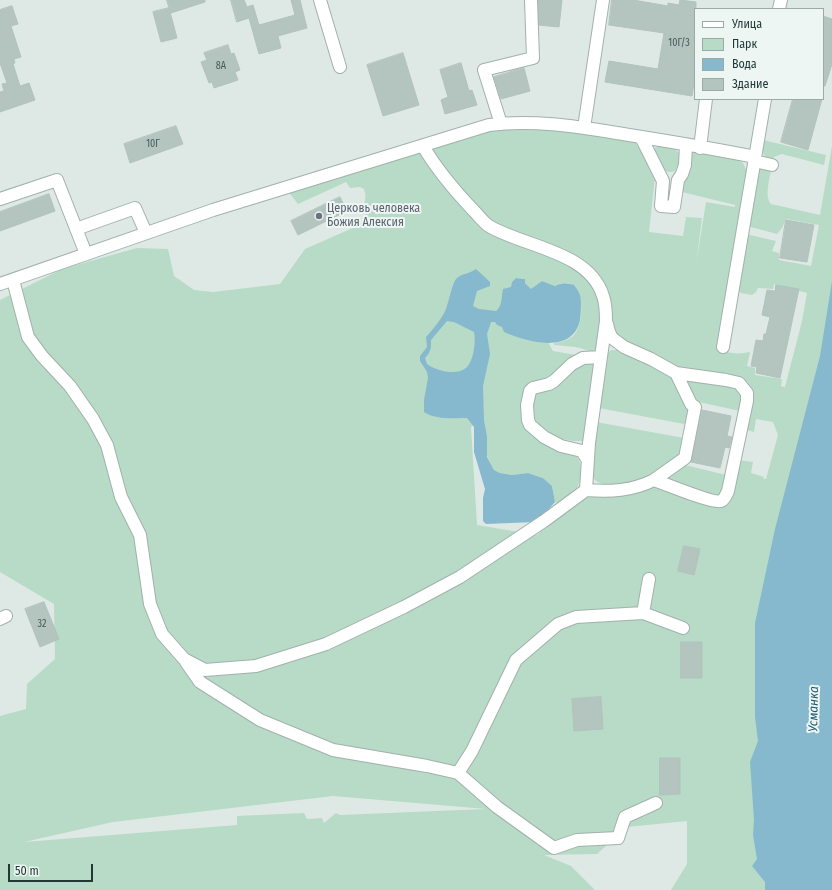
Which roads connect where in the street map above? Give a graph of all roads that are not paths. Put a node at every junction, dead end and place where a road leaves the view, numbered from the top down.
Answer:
1 (320, 0) edge
2 (531, 0) edge
3 (603, 0) edge
4 (340, 67) dead end
5 (706, 100) edge
6 (765, 100) edge
7 (501, 124) junction
8 (584, 128) junction
9 (641, 137) junction
10 (686, 145) junction
11 (423, 146) junction
12 (700, 148) junction
13 (754, 159) junction
14 (772, 165) dead end
15 (0, 199) edge
16 (76, 229) junction
17 (146, 233) junction
18 (86, 254) junction
19 (13, 280) junction
20 (0, 284) edge
21 (606, 321) junction
22 (723, 347) dead end
23 (601, 357) junction
24 (676, 373) junction
25 (588, 459) junction
26 (654, 480) junction
27 (586, 490) junction
28 (649, 579) dead end
29 (642, 613) junction
30 (683, 628) dead end
31 (184, 659) junction
32 (458, 773) junction
33 (656, 803) dead end

1 - 4 street
2 - 7 street
3 - 8 street
5 - 12 street
6 - 13 street
7 - 8 street
7 - 11 street
8 - 9 street
9 - 10 street
9 - 10 street
10 - 12 street
11 - 17 street
11 - 21 street
12 - 13 street
13 - 14 street
13 - 22 street
15 - 16 street
16 - 17 street
16 - 18 street
17 - 18 street
18 - 19 street
19 - 20 street
19 - 31 street
21 - 23 street
21 - 24 street
23 - 25 street
23 - 25 street
24 - 26 street
24 - 26 street
25 - 27 street
26 - 27 street
27 - 31 street
28 - 29 street
29 - 30 street
29 - 32 street
31 - 32 street
32 - 33 street

